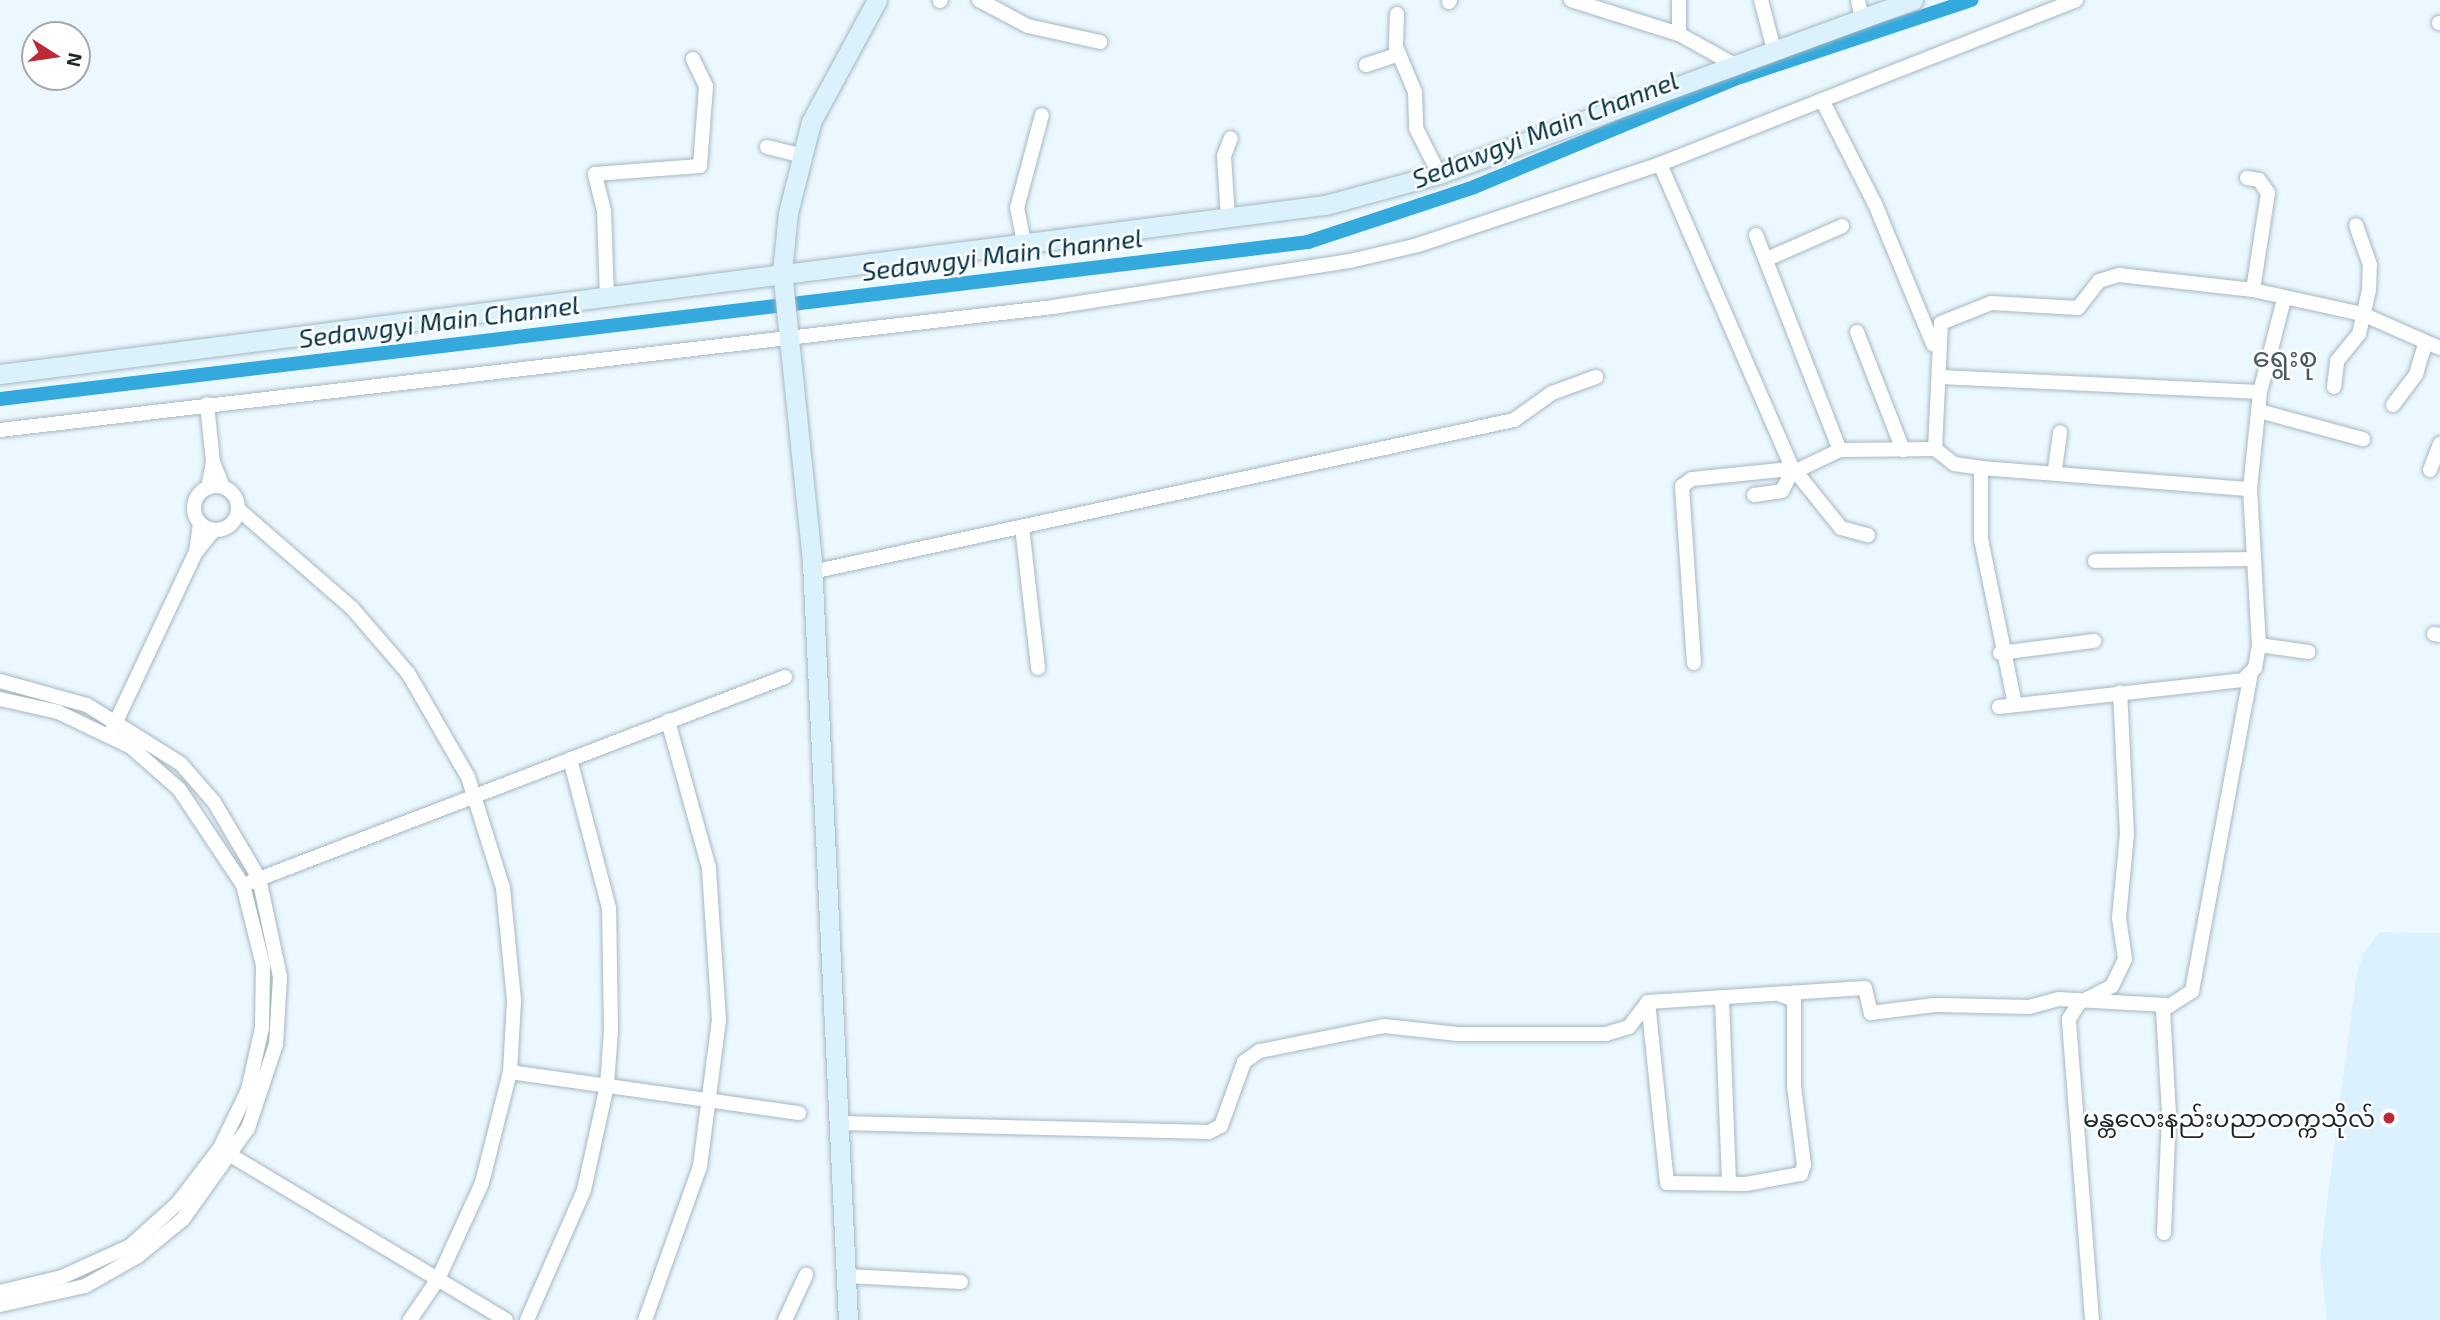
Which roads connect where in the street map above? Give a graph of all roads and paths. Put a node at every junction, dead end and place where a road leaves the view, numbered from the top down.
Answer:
1 (877, 0) edge
2 (979, 0) edge
3 (1571, 0) edge
4 (1679, 0) edge
5 (1761, 0) edge
6 (1913, 0) edge
7 (2076, 0) edge
8 (1860, 9) edge
9 (1397, 14) dead end
10 (1679, 34) junction
11 (1100, 42) dead end
12 (1774, 50) junction
13 (1399, 54) junction
14 (693, 58) dead end
15 (1366, 65) dead end
16 (1735, 65) junction
17 (1822, 100) junction
18 (1042, 115) dead end
19 (1231, 138) dead end
20 (767, 147) dead end
21 (803, 156) junction
22 (1660, 164) junction
23 (1439, 174) junction
24 (2247, 178) dead end
25 (1228, 218) junction
26 (2356, 225) dead end
27 (1842, 226) dead end
28 (1756, 235) dead end
29 (1024, 243) junction
30 (1767, 259) junction
31 (785, 281) junction
32 (2253, 290) junction
33 (607, 297) junction
34 (2284, 299) junction
35 (2362, 314) junction
36 (793, 330) junction
37 (1857, 332) dead end
38 (2425, 345) junction
39 (2440, 348) edge
40 (1935, 350) junction
41 (0, 374) edge
42 (1596, 377) dead end
43 (1940, 377) junction
44 (2333, 387) dead end
45 (2260, 392) junction
46 (207, 404) junction
47 (2393, 405) dead end
48 (2259, 411) junction
49 (0, 429) edge
50 (2060, 432) dead end
51 (2363, 439) dead end
52 (2440, 444) edge
53 (1935, 449) junction
54 (1840, 450) junction
55 (1903, 450) junction
56 (213, 462) junction
57 (1981, 468) junction
58 (2055, 469) junction
59 (2430, 470) dead end
60 (1793, 471) junction
61 (208, 488) junction
62 (223, 488) junction
63 (2250, 489) junction
64 (1754, 495) dead end
65 (238, 509) junction
66 (200, 524) junction
67 (229, 526) junction
68 (1022, 527) junction
69 (214, 530) junction
70 (257, 531) junction
71 (1868, 535) dead end
72 (196, 552) junction
73 (2250, 559) junction
74 (2095, 561) dead end
75 (812, 572) junction
76 (2094, 641) dead end
77 (2259, 645) junction
78 (2309, 652) dead end
79 (2000, 653) junction
80 (1694, 663) dead end
81 (1038, 668) dead end
82 (2251, 673) junction
83 (785, 677) dead end
84 (0, 681) edge
85 (2120, 692) junction
86 (0, 699) edge
87 (2015, 705) junction
88 (1999, 707) dead end
89 (117, 720) junction
90 (668, 721) junction
91 (110, 737) junction
92 (570, 759) junction
93 (475, 798) junction
94 (259, 878) junction
95 (243, 885) junction
96 (1781, 995) junction
97 (1722, 1000) junction
98 (1648, 1002) junction
99 (2078, 1003) junction
100 (2166, 1004) junction
101 (510, 1072) junction
102 (799, 1113) dead end
103 (841, 1123) junction
104 (226, 1152) junction
105 (1729, 1184) junction
106 (2164, 1233) dead end
107 (806, 1275) dead end
108 (847, 1276) junction
109 (438, 1279) junction
110 (961, 1282) dead end
111 (0, 1292) edge
112 (0, 1304) edge
113 (410, 1320) edge
114 (506, 1320) edge
115 (527, 1320) edge
116 (645, 1320) edge
117 (785, 1320) edge
118 (848, 1320) edge
119 (2092, 1320) edge

1 - 21 street
2 - 11 street
3 - 10 street
4 - 10 street
5 - 12 street
6 - 8 street
7 - 17 street
8 - 12 street
9 - 13 street
10 - 16 street
12 - 16 street
13 - 15 street
13 - 23 street
14 - 33 street
16 - 23 street
17 - 22 street
17 - 40 street
18 - 29 street
19 - 25 street
20 - 21 street
21 - 31 street
22 - 36 street
22 - 60 street
23 - 25 street
24 - 32 street
25 - 29 street
26 - 35 street
27 - 30 street
28 - 30 street
29 - 31 street
30 - 54 street
31 - 33 street
31 - 36 street
32 - 34 street
32 - 40 street
33 - 41 street
34 - 35 street
34 - 45 street
35 - 38 street
35 - 44 street
36 - 46 street
36 - 75 street
37 - 55 street
38 - 39 street
38 - 47 street
40 - 43 street
42 - 68 street
43 - 45 street
43 - 53 street
45 - 48 street
46 - 49 street
46 - 56 street
48 - 51 street
48 - 63 street
50 - 58 street
52 - 59 street
53 - 55 street
53 - 57 street
54 - 55 street
54 - 60 street
56 - 61 street
56 - 62 street
57 - 58 street
57 - 79 street
58 - 63 street
60 - 64 street
60 - 71 street
60 - 80 street
61 - 62 street
61 - 66 street
62 - 65 street
63 - 73 street
65 - 67 street
65 - 70 street
66 - 69 street
66 - 72 street
67 - 69 street
67 - 70 street
68 - 75 street
68 - 81 street
69 - 72 street
70 - 93 street
72 - 89 street
73 - 74 street
73 - 77 street
75 - 103 street
76 - 79 street
77 - 78 street
77 - 82 street
79 - 87 street
82 - 85 street
82 - 100 street
83 - 90 street
84 - 89 street
85 - 87 street
85 - 99 street
86 - 91 street
87 - 88 street
89 - 91 street
89 - 94 street
90 - 92 street
90 - 116 street
91 - 95 street
92 - 93 street
92 - 115 street
93 - 94 street
93 - 101 street
94 - 95 street
94 - 104 street
95 - 104 street
96 - 97 street
96 - 99 street
96 - 105 street
97 - 98 street
97 - 105 street
98 - 103 street
98 - 105 street
99 - 100 street
99 - 119 street
100 - 106 street
101 - 102 street
101 - 109 street
103 - 108 street
104 - 109 street
104 - 111 street
104 - 112 street
107 - 117 street
108 - 110 street
108 - 118 street
109 - 113 street
109 - 114 street

